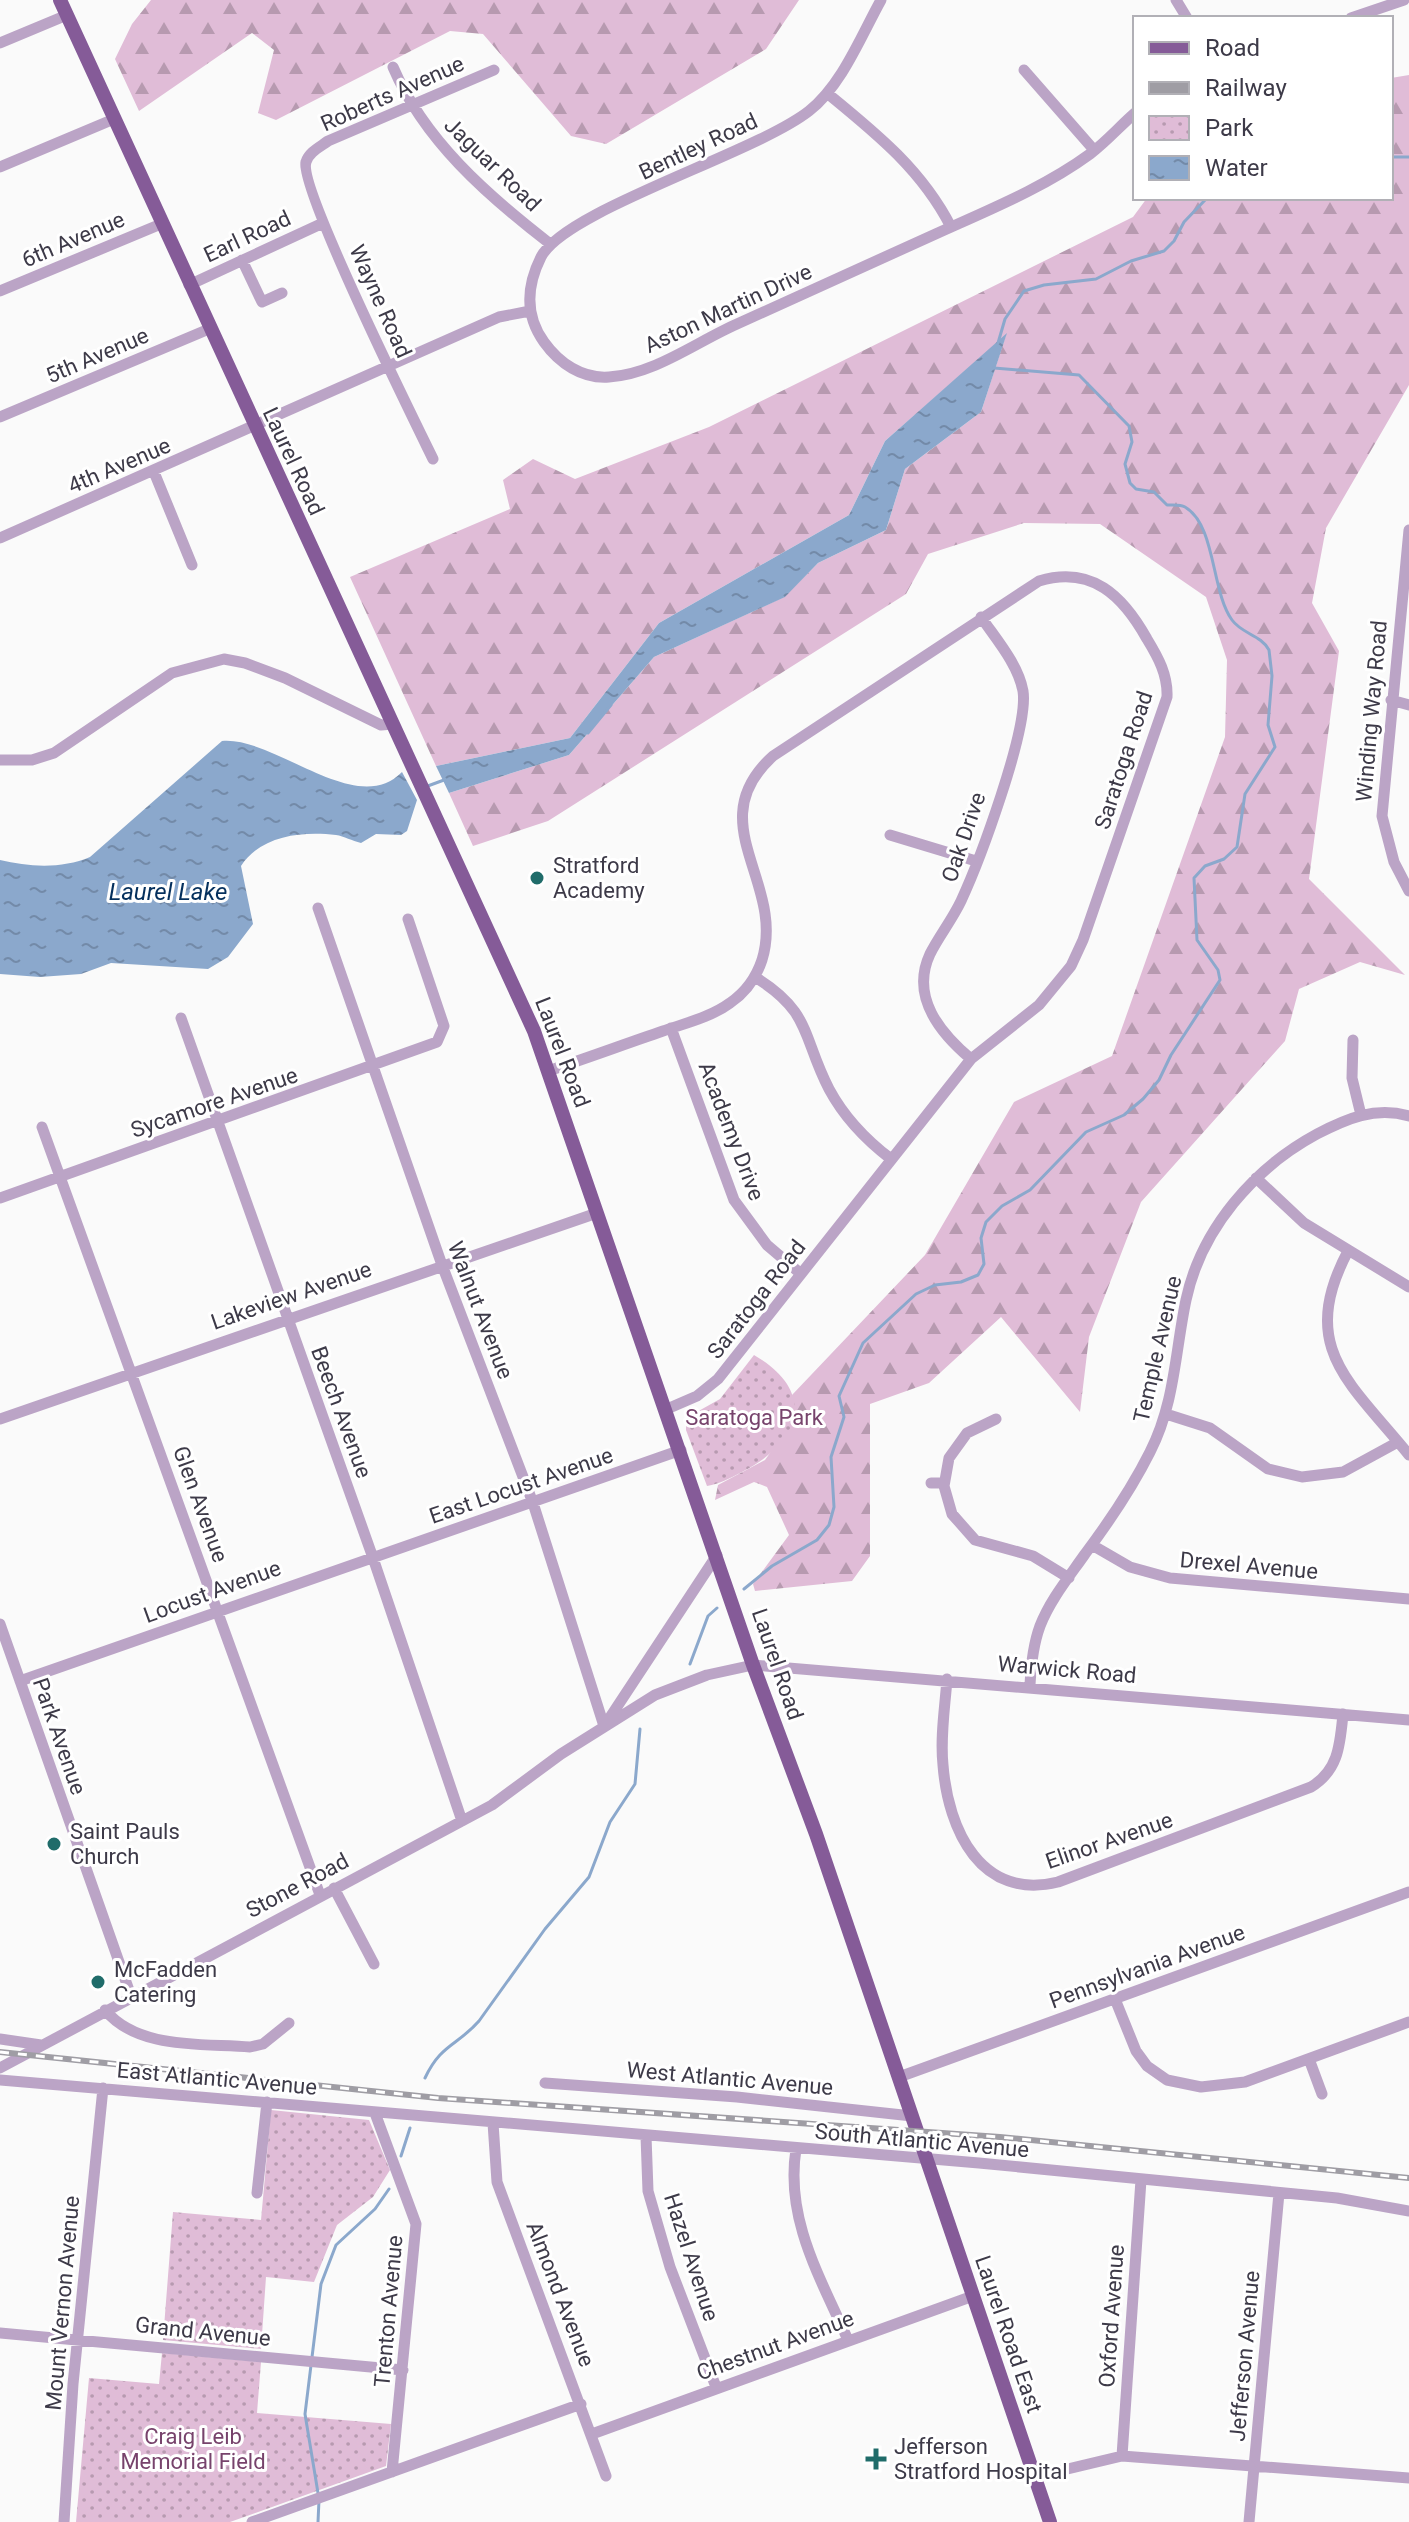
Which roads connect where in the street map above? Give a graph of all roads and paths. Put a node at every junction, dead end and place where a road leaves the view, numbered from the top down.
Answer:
1 (60, 0) edge
2 (881, 0) edge
3 (1404, 0) edge
4 (67, 15) junction
5 (1357, 16) edge
6 (0, 43) edge
7 (393, 67) dead end
8 (494, 70) dead end
9 (1024, 70) dead end
10 (827, 93) junction
11 (412, 108) junction
12 (1133, 115) edge
13 (114, 119) junction
14 (1094, 150) junction
15 (309, 157) joint
16 (0, 167) edge
17 (323, 223) junction
18 (161, 224) junction
19 (951, 227) junction
20 (549, 243) junction
21 (242, 260) junction
22 (189, 285) junction
23 (0, 291) edge
24 (282, 293) dead end
25 (530, 311) junction
26 (209, 329) junction
27 (388, 367) junction
28 (0, 417) edge
29 (254, 428) junction
30 (433, 459) dead end
31 (154, 472) junction
32 (1409, 530) edge
33 (0, 538) edge
34 (192, 565) dead end
35 (1406, 583) edge
36 (981, 617) junction
37 (1391, 700) junction
38 (1409, 705) edge
39 (393, 724) junction
40 (0, 760) edge
41 (890, 835) dead end
42 (1409, 860) edge
43 (976, 861) junction
44 (1394, 862) junction
45 (1409, 891) edge
46 (318, 908) dead end
47 (408, 919) dead end
48 (755, 977) junction
49 (181, 1018) dead end
50 (671, 1028) junction
51 (1353, 1040) dead end
52 (971, 1059) junction
53 (373, 1067) junction
54 (548, 1071) junction
55 (1361, 1115) junction
56 (1409, 1116) edge
57 (217, 1122) junction
58 (42, 1127) dead end
59 (891, 1159) junction
60 (61, 1177) junction
61 (1256, 1178) junction
62 (0, 1198) edge
63 (597, 1213) junction
64 (1348, 1251) junction
65 (442, 1265) junction
66 (801, 1274) junction
67 (1409, 1287) edge
68 (286, 1318) junction
69 (131, 1374) junction
70 (667, 1409) junction
71 (1166, 1414) junction
72 (0, 1419) edge
73 (996, 1419) dead end
74 (1398, 1442) junction
75 (681, 1450) junction
76 (1409, 1455) edge
77 (533, 1503) junction
78 (1092, 1545) junction
79 (372, 1555) junction
80 (717, 1555) junction
81 (1069, 1578) junction
82 (1409, 1599) edge
83 (218, 1610) junction
84 (0, 1624) edge
85 (753, 1665) junction
86 (722, 1672) joint
87 (947, 1679) junction
88 (20, 1681) junction
89 (1030, 1685) junction
90 (1343, 1714) junction
91 (1409, 1720) edge
92 (604, 1726) junction
93 (462, 1821) junction
94 (334, 1888) junction
95 (1409, 1892) edge
96 (320, 1895) junction
97 (374, 1964) dead end
98 (131, 1996) junction
99 (1115, 1999) junction
100 (105, 2010) junction
101 (1409, 2022) edge
102 (289, 2023) dead end
103 (0, 2039) edge
104 (41, 2045) junction
105 (18, 2058) junction
106 (1309, 2059) junction
107 (0, 2068) edge
108 (899, 2077) junction
109 (0, 2080) edge
110 (30, 2082) junction
111 (545, 2083) dead end
112 (103, 2088) junction
113 (1322, 2094) dead end
114 (267, 2102) junction
115 (375, 2113) junction
116 (912, 2116) junction
117 (431, 2117) joint
118 (493, 2123) junction
119 (646, 2136) junction
120 (796, 2149) junction
121 (927, 2159) junction
122 (1141, 2180) junction
123 (257, 2193) dead end
124 (1279, 2193) junction
125 (1409, 2211) edge
126 (973, 2296) junction
127 (0, 2333) edge
128 (78, 2338) junction
129 (848, 2340) junction
130 (403, 2370) junction
131 (716, 2387) junction
132 (581, 2404) junction
133 (592, 2434) junction
134 (1122, 2456) junction
135 (1255, 2463) junction
136 (392, 2472) junction
137 (606, 2476) dead end
138 (1034, 2477) junction
139 (1409, 2478) edge
140 (64, 2522) edge
141 (252, 2522) edge
142 (1050, 2522) edge
143 (1249, 2522) edge

1 - 4 main road, Laurel Road
2 - 10 street, Bentley Road
3 - 5 street
4 - 6 street
4 - 13 main road, Laurel Road
7 - 11 street, Jaguar Road
8 - 11 street, Roberts Avenue
9 - 14 street
10 - 19 street
10 - 20 street, Bentley Road
11 - 15 street, Roberts Avenue
11 - 20 street, Jaguar Road
12 - 14 street, Aston Martin Drive
13 - 16 street
13 - 18 main road, Laurel Road
14 - 19 street, Aston Martin Drive
15 - 17 street, Wayne Road
17 - 21 street, Earl Road
17 - 27 street, Wayne Road
18 - 22 main road, Laurel Road
18 - 23 street, 6th Avenue
19 - 25 street, Aston Martin Drive
20 - 25 street, Bentley Road
21 - 22 street, Earl Road
21 - 24 street
22 - 26 main road, Laurel Road
25 - 27 street
26 - 28 street, 5th Avenue
26 - 29 main road, Laurel Road
27 - 29 street
27 - 30 street, Wayne Road
29 - 31 street, 4th Avenue
29 - 39 main road, Laurel Road
31 - 33 street, 4th Avenue
31 - 34 street
32 - 35 street, Winding Way Road
35 - 37 street, Winding Way Road
36 - 43 street, Oak Drive
36 - 48 street, Saratoga Road
36 - 52 street, Saratoga Road
37 - 38 street
37 - 44 street, Winding Way Road
39 - 40 street
39 - 54 main road, Laurel Road
41 - 43 street
42 - 44 street
43 - 52 street, Oak Drive
44 - 45 street, Winding Way Road
46 - 53 street, Walnut Avenue
47 - 53 street, Sycamore Avenue
48 - 50 street, Saratoga Road
48 - 59 street
49 - 57 street, Beech Avenue
50 - 54 street, Saratoga Road
50 - 66 street, Academy Drive
51 - 55 street
52 - 59 street, Saratoga Road
53 - 57 street, Sycamore Avenue
53 - 65 street, Walnut Avenue
54 - 63 main road, Laurel Road
55 - 56 street, Temple Avenue
55 - 61 street, Temple Avenue
57 - 60 street, Sycamore Avenue
57 - 68 street, Beech Avenue
58 - 60 street, Glen Avenue
59 - 66 street, Saratoga Road
60 - 62 street, Sycamore Avenue
60 - 69 street, Glen Avenue
61 - 64 street
61 - 71 street, Temple Avenue
63 - 65 street, Lakeview Avenue
63 - 70 main road, Laurel Road
64 - 67 street
64 - 74 street
65 - 68 street, Lakeview Avenue
65 - 77 street, Walnut Avenue
66 - 70 street, Saratoga Road
68 - 69 street, Lakeview Avenue
68 - 79 street, Beech Avenue
69 - 72 street, Lakeview Avenue
69 - 83 street, Glen Avenue
70 - 75 main road, Laurel Road
71 - 74 street
71 - 78 street, Temple Avenue
73 - 81 street
74 - 76 street
75 - 77 street, East Locust Avenue
75 - 80 main road, Laurel Road
77 - 79 street, East Locust Avenue
77 - 92 street, Walnut Avenue
78 - 81 street, Temple Avenue
78 - 82 street, Drexel Avenue
79 - 83 street, Locust Avenue
79 - 93 street, Beech Avenue
80 - 85 main road, Laurel Road
80 - 92 street, Stone Road
81 - 89 street, Temple Avenue
83 - 88 street, Locust Avenue
83 - 96 street, Glen Avenue
84 - 88 street, Park Avenue
85 - 86 street, Warwick Road
85 - 87 street, Warwick Road
85 - 108 main road, Laurel Road
86 - 92 street, Stone Road
87 - 89 street, Warwick Road
87 - 90 street, Elinor Avenue
88 - 98 street, Park Avenue
89 - 90 street, Warwick Road
90 - 91 street, Warwick Road
92 - 93 street, Stone Road
93 - 94 street, Stone Road
94 - 96 street, Stone Road
94 - 97 street
95 - 99 street, Pennsylvania Avenue
96 - 98 street, Stone Road
98 - 100 street, Stone Road
99 - 106 street
99 - 108 street, Pennsylvania Avenue
100 - 102 street
100 - 104 street, Stone Road
101 - 106 street
103 - 104 street
104 - 105 street, Stone Road
105 - 107 street, Stone Road
105 - 110 street
106 - 113 street
108 - 116 main road, Laurel Road
109 - 110 street, East Atlantic Avenue
110 - 112 street, East Atlantic Avenue
111 - 116 street, West Atlantic Avenue
112 - 114 street, East Atlantic Avenue
112 - 128 street, Mount Vernon Avenue
114 - 115 street, East Atlantic Avenue
114 - 123 street
115 - 117 street, East Atlantic Avenue
115 - 130 street, Trenton Avenue
116 - 121 main road, Laurel Road
117 - 118 street, South Atlantic Avenue
118 - 119 street, South Atlantic Avenue
118 - 132 street, Almond Avenue
119 - 120 street, South Atlantic Avenue
119 - 131 street, Hazel Avenue
120 - 121 street, South Atlantic Avenue
120 - 129 street
121 - 122 street, South Atlantic Avenue
121 - 126 main road, Laurel Road East
122 - 124 street, South Atlantic Avenue
122 - 134 street, Oxford Avenue
124 - 125 street, South Atlantic Avenue
124 - 135 street, Jefferson Avenue
126 - 129 street, Chestnut Avenue
126 - 138 main road, Laurel Road East
127 - 128 street, Grand Avenue
128 - 130 street, Grand Avenue
128 - 140 street, Mount Vernon Avenue
129 - 131 street, Chestnut Avenue
130 - 136 street, Trenton Avenue
131 - 133 street, Chestnut Avenue
132 - 133 street, Almond Avenue
132 - 136 street
133 - 137 street, Almond Avenue
134 - 135 street
134 - 138 street
135 - 139 street
135 - 143 street, Jefferson Avenue
136 - 141 street
138 - 142 main road, Laurel Road East

